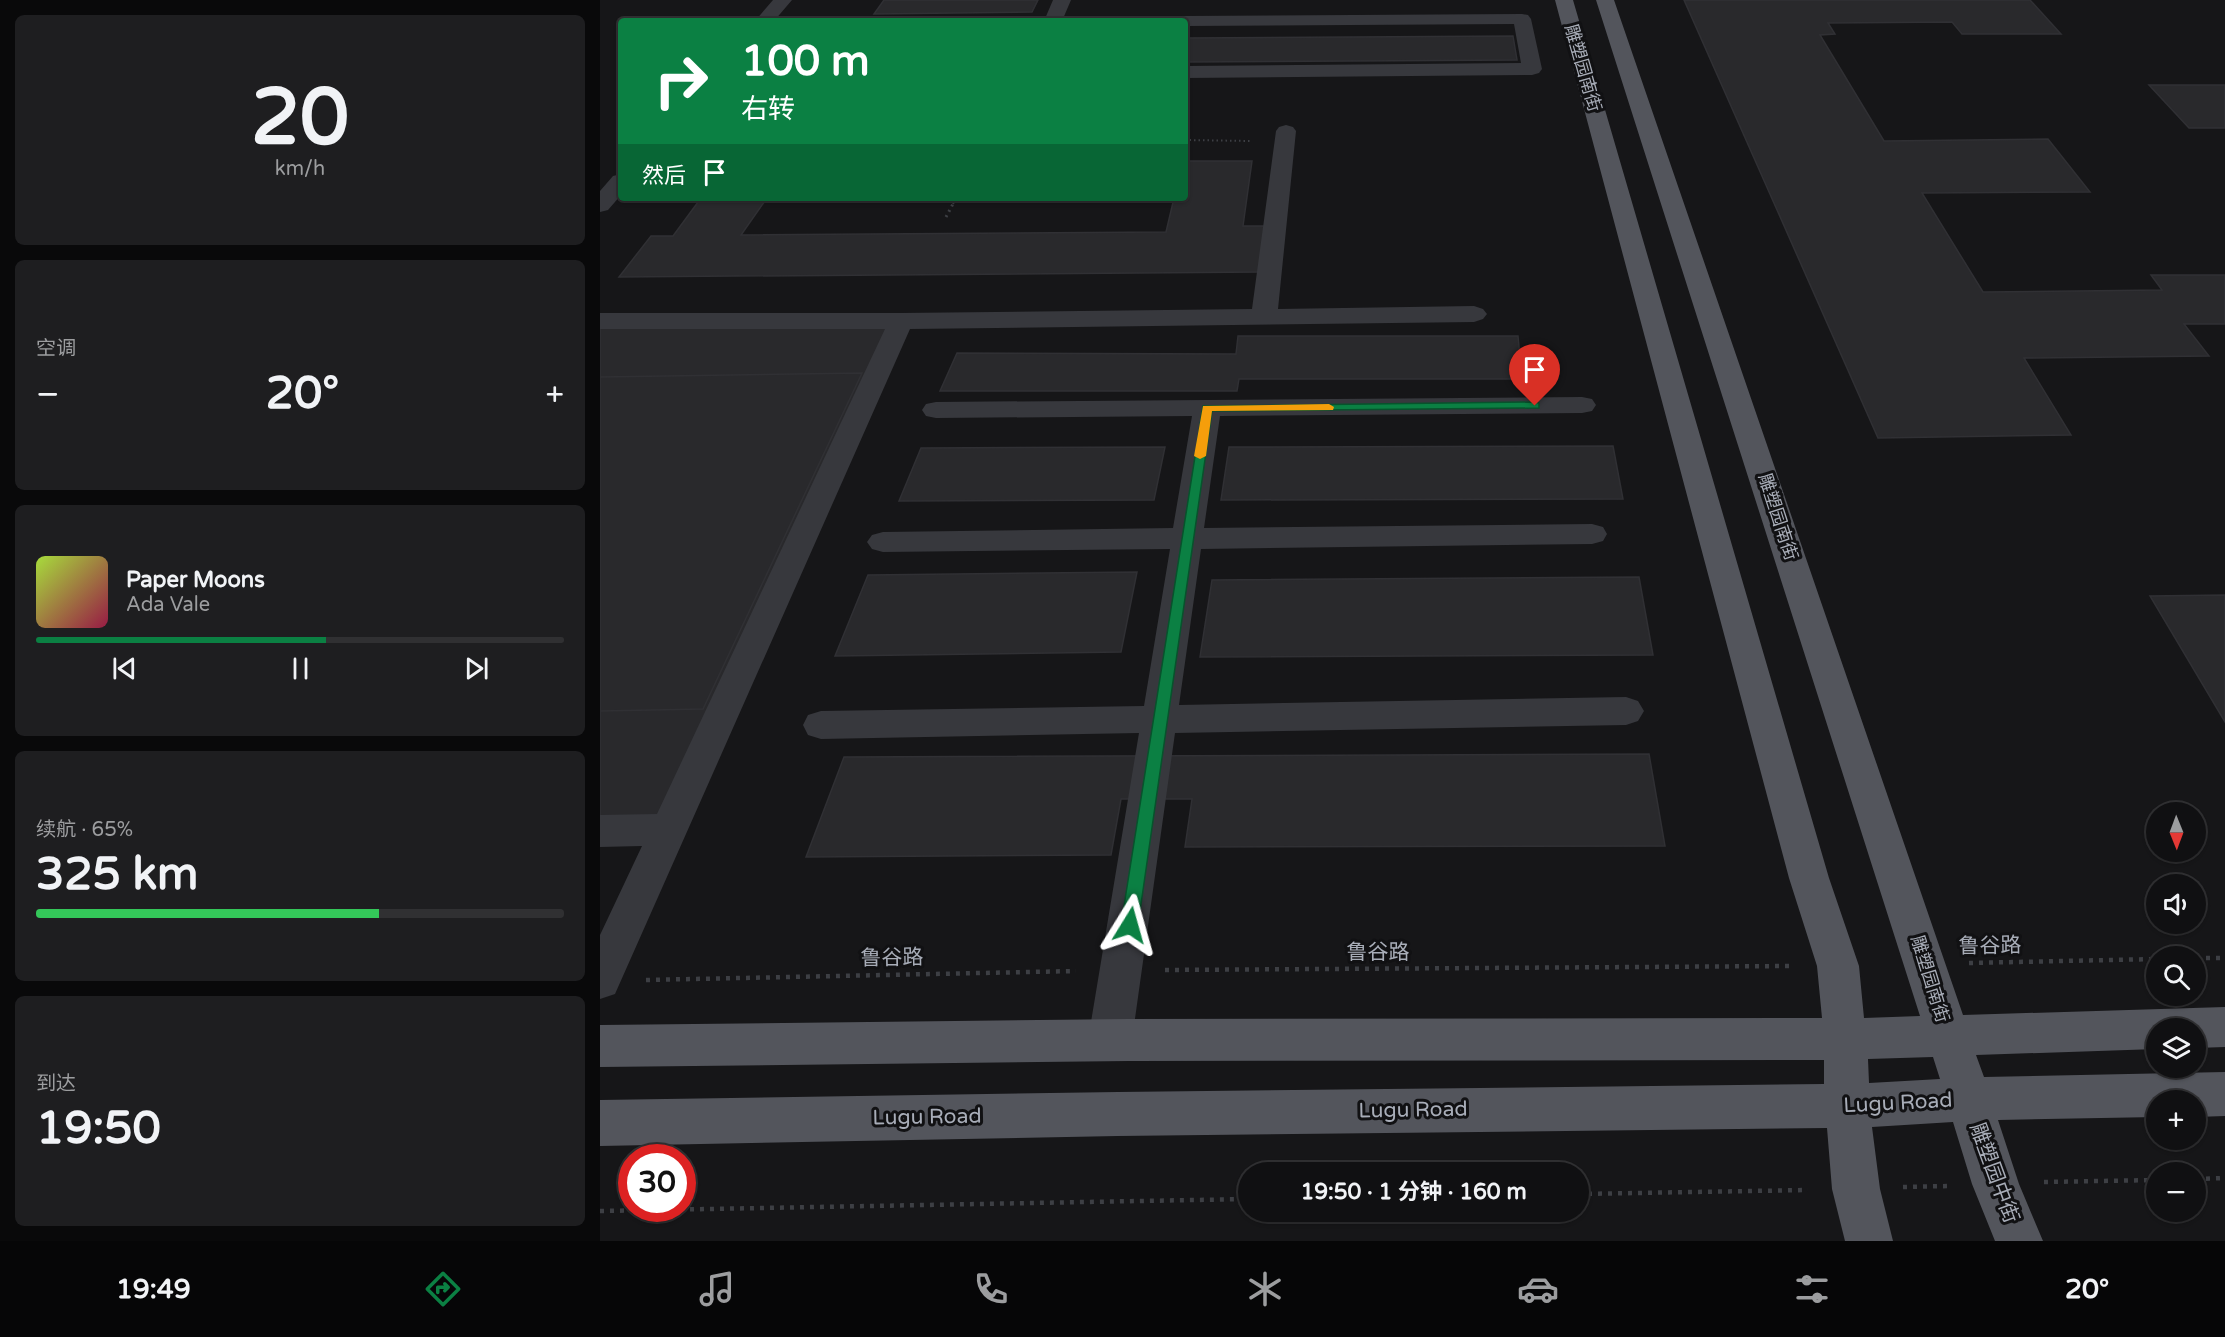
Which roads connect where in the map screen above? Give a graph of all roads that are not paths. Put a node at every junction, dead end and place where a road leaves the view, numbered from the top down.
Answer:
1 (783, 0) edge
2 (1062, 0) edge
3 (1344, 0) edge
4 (1564, 0) edge
5 (1605, 0) edge
6 (767, 18) edge
7 (1054, 18) edge
8 (1342, 20) junction
9 (1188, 21) edge
10 (1188, 72) edge
11 (1286, 136) road end
12 (618, 184) edge
13 (600, 205) edge
14 (1474, 314) dead end
15 (1264, 316) junction
16 (600, 321) edge
17 (901, 321) junction
18 (1582, 405) dead end
19 (1207, 408) junction
20 (936, 410) dead end
21 (1592, 534) dead end
22 (1187, 539) junction
23 (883, 542) dead end
24 (1626, 711) dead end
25 (1160, 719) junction
26 (821, 725) dead end
27 (669, 830) junction
28 (600, 831) edge
29 (600, 980) edge
30 (2225, 1027) edge
31 (2206, 1028) edge
32 (2146, 1029) edge
33 (1947, 1036) junction
34 (1845, 1039) junction
35 (1110, 1040) junction
36 (600, 1046) edge
37 (2225, 1094) edge
38 (1968, 1099) junction
39 (1847, 1106) junction
40 (600, 1123) edge
41 (1869, 1241) edge
42 (2019, 1241) edge

1 - 6 street
2 - 7 street
3 - 8 street
4 - 34 main road, 雕塑园南街
5 - 33 main road, 雕塑园南街
8 - 9 street
8 - 10 street
11 - 15 street
12 - 13 street
14 - 15 street
15 - 17 street
16 - 17 street
17 - 27 street
18 - 19 street
19 - 20 street
19 - 22 street
21 - 22 street
22 - 23 street
22 - 25 street
24 - 25 street
25 - 26 street
25 - 35 street
27 - 28 street
27 - 29 street
30 - 31 main road
32 - 33 main road
33 - 34 main road
33 - 38 main road, 雕塑园中街
34 - 35 main road
34 - 39 main road
35 - 36 main road
37 - 38 main road, Lugu Road
38 - 39 main road, Lugu Road
38 - 42 main road, 雕塑园中街
39 - 40 main road, Lugu Road
39 - 41 main road

